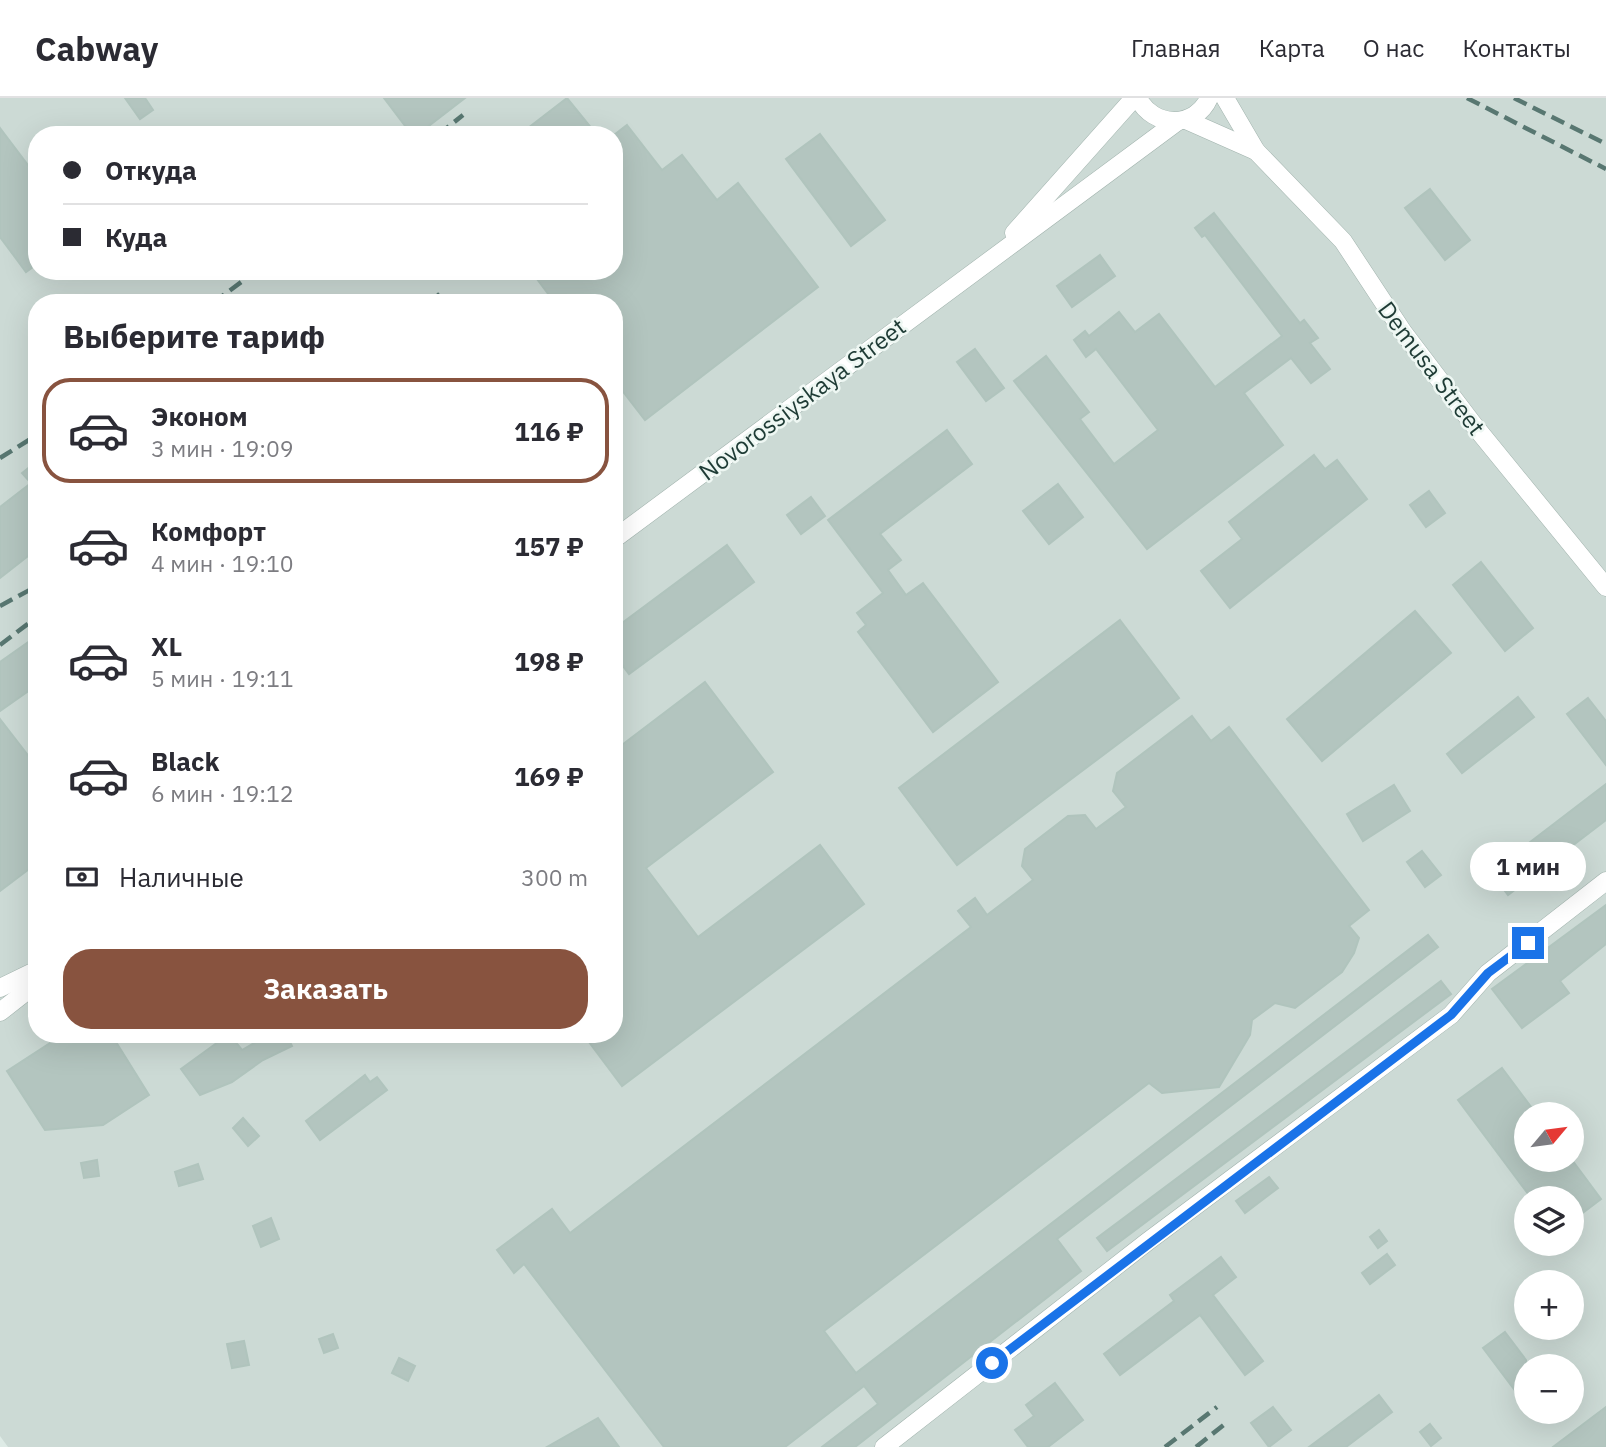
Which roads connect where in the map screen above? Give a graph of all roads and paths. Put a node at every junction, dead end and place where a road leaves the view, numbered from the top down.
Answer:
1 (1136, 98) edge
2 (1209, 98) edge
3 (1225, 98) edge
4 (1182, 120) junction
5 (1256, 151) junction
6 (990, 259) junction
7 (623, 532) edge
8 (1606, 587) edge
9 (1606, 881) edge
10 (28, 974) edge
11 (0, 988) edge
12 (28, 990) edge
13 (0, 1012) edge
14 (884, 1447) edge

1 - 4 street
1 - 6 street
2 - 4 street
3 - 5 street
4 - 5 street
4 - 6 street
5 - 8 street, Demusa Street
6 - 7 street, Novorossiyskaya Street
9 - 14 street
10 - 11 street
12 - 13 street

